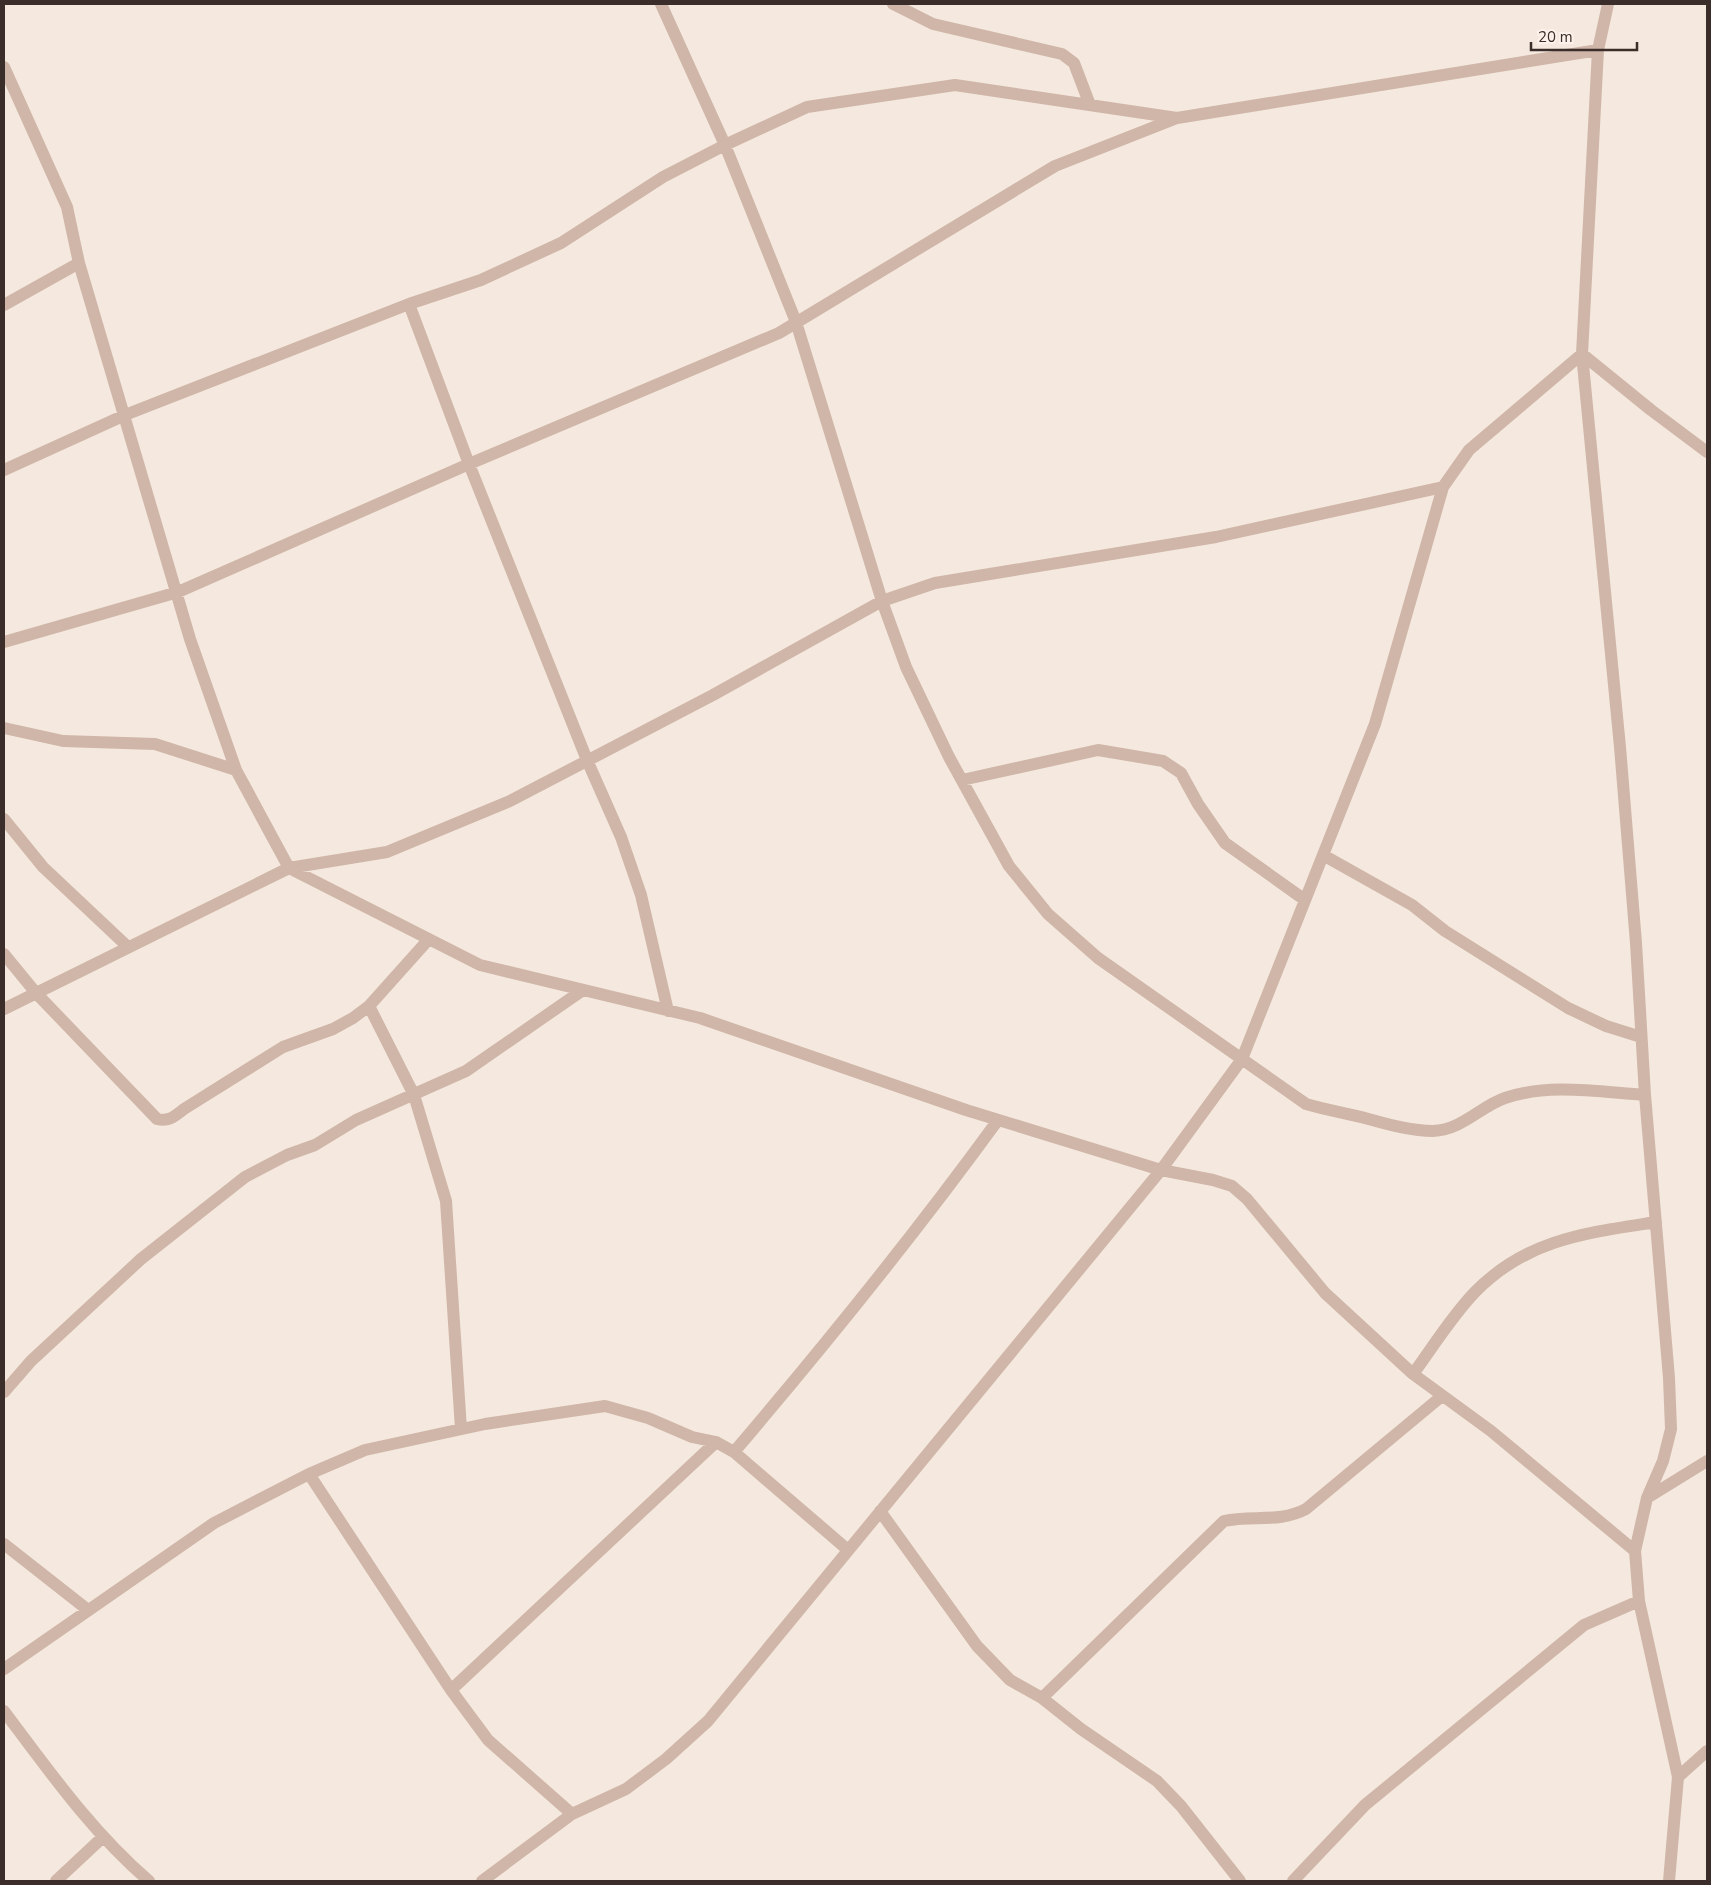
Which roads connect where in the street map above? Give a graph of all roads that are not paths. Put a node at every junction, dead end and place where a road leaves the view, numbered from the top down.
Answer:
1 (661, 4) edge
2 (893, 4) edge
3 (1608, 4) edge
4 (1598, 50) junction
5 (4, 66) edge
6 (1090, 105) junction
7 (1177, 118) junction
8 (725, 145) junction
9 (79, 264) junction
10 (409, 304) junction
11 (4, 305) edge
12 (796, 322) junction
13 (1582, 354) junction
14 (124, 414) junction
15 (1707, 452) edge
16 (469, 464) junction
17 (4, 470) edge
18 (1443, 486) junction
19 (178, 592) junction
20 (882, 601) junction
21 (4, 642) edge
22 (4, 728) edge
23 (587, 760) junction
24 (236, 770) junction
25 (962, 780) junction
26 (4, 819) edge
27 (1323, 855) junction
28 (289, 868) junction
29 (1305, 900) junction
30 (429, 939) junction
31 (128, 947) junction
32 (4, 954) edge
33 (583, 990) junction
34 (36, 994) junction
35 (369, 1006) junction
36 (4, 1009) edge
37 (668, 1011) junction
38 (1641, 1037) junction
39 (1242, 1059) junction
40 (1645, 1094) junction
41 (414, 1095) junction
42 (998, 1120) junction
43 (1161, 1170) junction
44 (1656, 1222) junction
45 (1413, 1374) junction
46 (4, 1392) edge
47 (1442, 1396) junction
48 (461, 1429) junction
49 (716, 1442) junction
50 (734, 1452) junction
51 (1707, 1461) edge
52 (309, 1474) junction
53 (1647, 1498) junction
54 (880, 1511) junction
55 (4, 1544) edge
56 (848, 1550) junction
57 (1636, 1551) junction
58 (1639, 1601) junction
59 (88, 1610) junction
60 (4, 1669) edge
61 (451, 1690) junction
62 (1042, 1698) junction
63 (4, 1711) edge
64 (1707, 1751) edge
65 (1678, 1777) junction
66 (572, 1814) junction
67 (103, 1837) junction
68 (1237, 1880) edge
69 (56, 1881) edge
70 (149, 1881) edge
71 (482, 1881) edge
72 (1293, 1881) edge
73 (1669, 1881) edge

1 - 8 street
2 - 6 street
3 - 4 street
4 - 7 street
4 - 13 street
5 - 9 street
6 - 7 street
6 - 8 street
7 - 12 street
8 - 10 street
8 - 12 street
9 - 11 street
9 - 14 street
10 - 14 street
10 - 16 street
12 - 16 street
12 - 20 street
13 - 15 street
13 - 18 street
13 - 38 street
14 - 17 street
14 - 19 street
16 - 19 street
16 - 23 street
18 - 20 street
18 - 27 street
19 - 21 street
19 - 24 street
20 - 23 street
20 - 25 street
22 - 24 street
23 - 28 street
23 - 37 street
24 - 28 street
25 - 29 street
25 - 39 street
26 - 31 street
27 - 29 street
27 - 38 street
28 - 30 street
28 - 31 street
29 - 39 street
30 - 33 street
30 - 35 street
31 - 34 street
32 - 34 street
33 - 37 street
33 - 41 street
34 - 35 street
34 - 36 street
35 - 41 street
37 - 42 street
38 - 40 street
39 - 40 street
39 - 43 street
40 - 44 street
41 - 46 street
41 - 48 street
42 - 43 street
42 - 50 street
43 - 45 street
43 - 54 street
44 - 45 street
44 - 53 street
45 - 47 street
47 - 57 street
47 - 62 street
48 - 49 street
48 - 52 street
49 - 50 street
49 - 61 street
50 - 56 street
51 - 53 street
52 - 59 street
52 - 61 street
53 - 57 street
54 - 56 street
54 - 62 street
55 - 59 street
56 - 66 street
57 - 58 street
58 - 65 street
58 - 72 street
59 - 60 street
61 - 66 street
62 - 68 street
63 - 67 street
64 - 65 street
65 - 73 street
66 - 71 street
67 - 69 street
67 - 70 street

